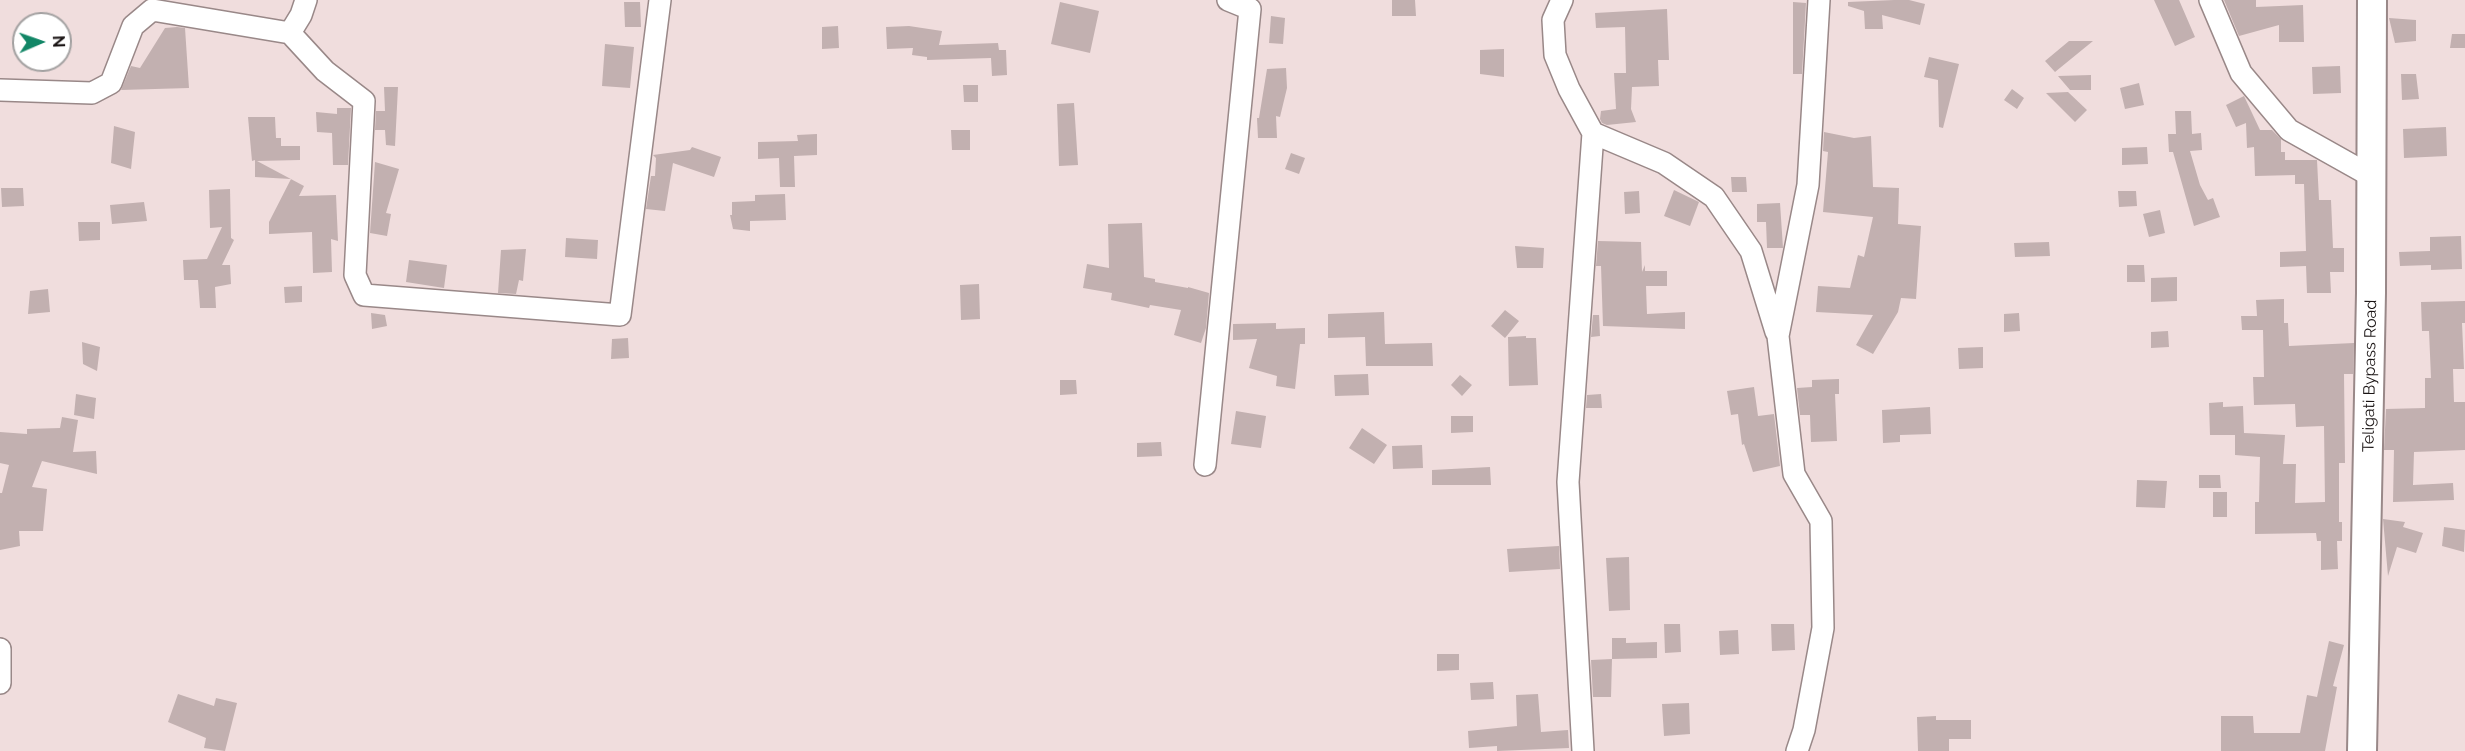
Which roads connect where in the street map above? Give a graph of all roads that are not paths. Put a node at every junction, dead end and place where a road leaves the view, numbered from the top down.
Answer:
1 (306, 0) edge
2 (660, 0) edge
3 (1228, 0) edge
4 (1562, 0) edge
5 (1819, 0) edge
6 (2210, 0) edge
7 (2372, 0) edge
8 (290, 33) junction
9 (0, 90) edge
10 (1593, 133) junction
11 (2371, 176) junction
12 (1778, 336) junction
13 (1205, 465) dead end
14 (0, 649) edge
15 (0, 683) edge
16 (1583, 751) edge
17 (1797, 751) edge
18 (2362, 751) edge

1 - 8 street
2 - 8 street
3 - 13 street
4 - 10 street
5 - 12 street
6 - 11 street
7 - 11 main road, Teligati Bypass Road
8 - 9 street
10 - 12 street
10 - 16 street
11 - 18 main road, Teligati Bypass Road
12 - 17 street
14 - 15 street

